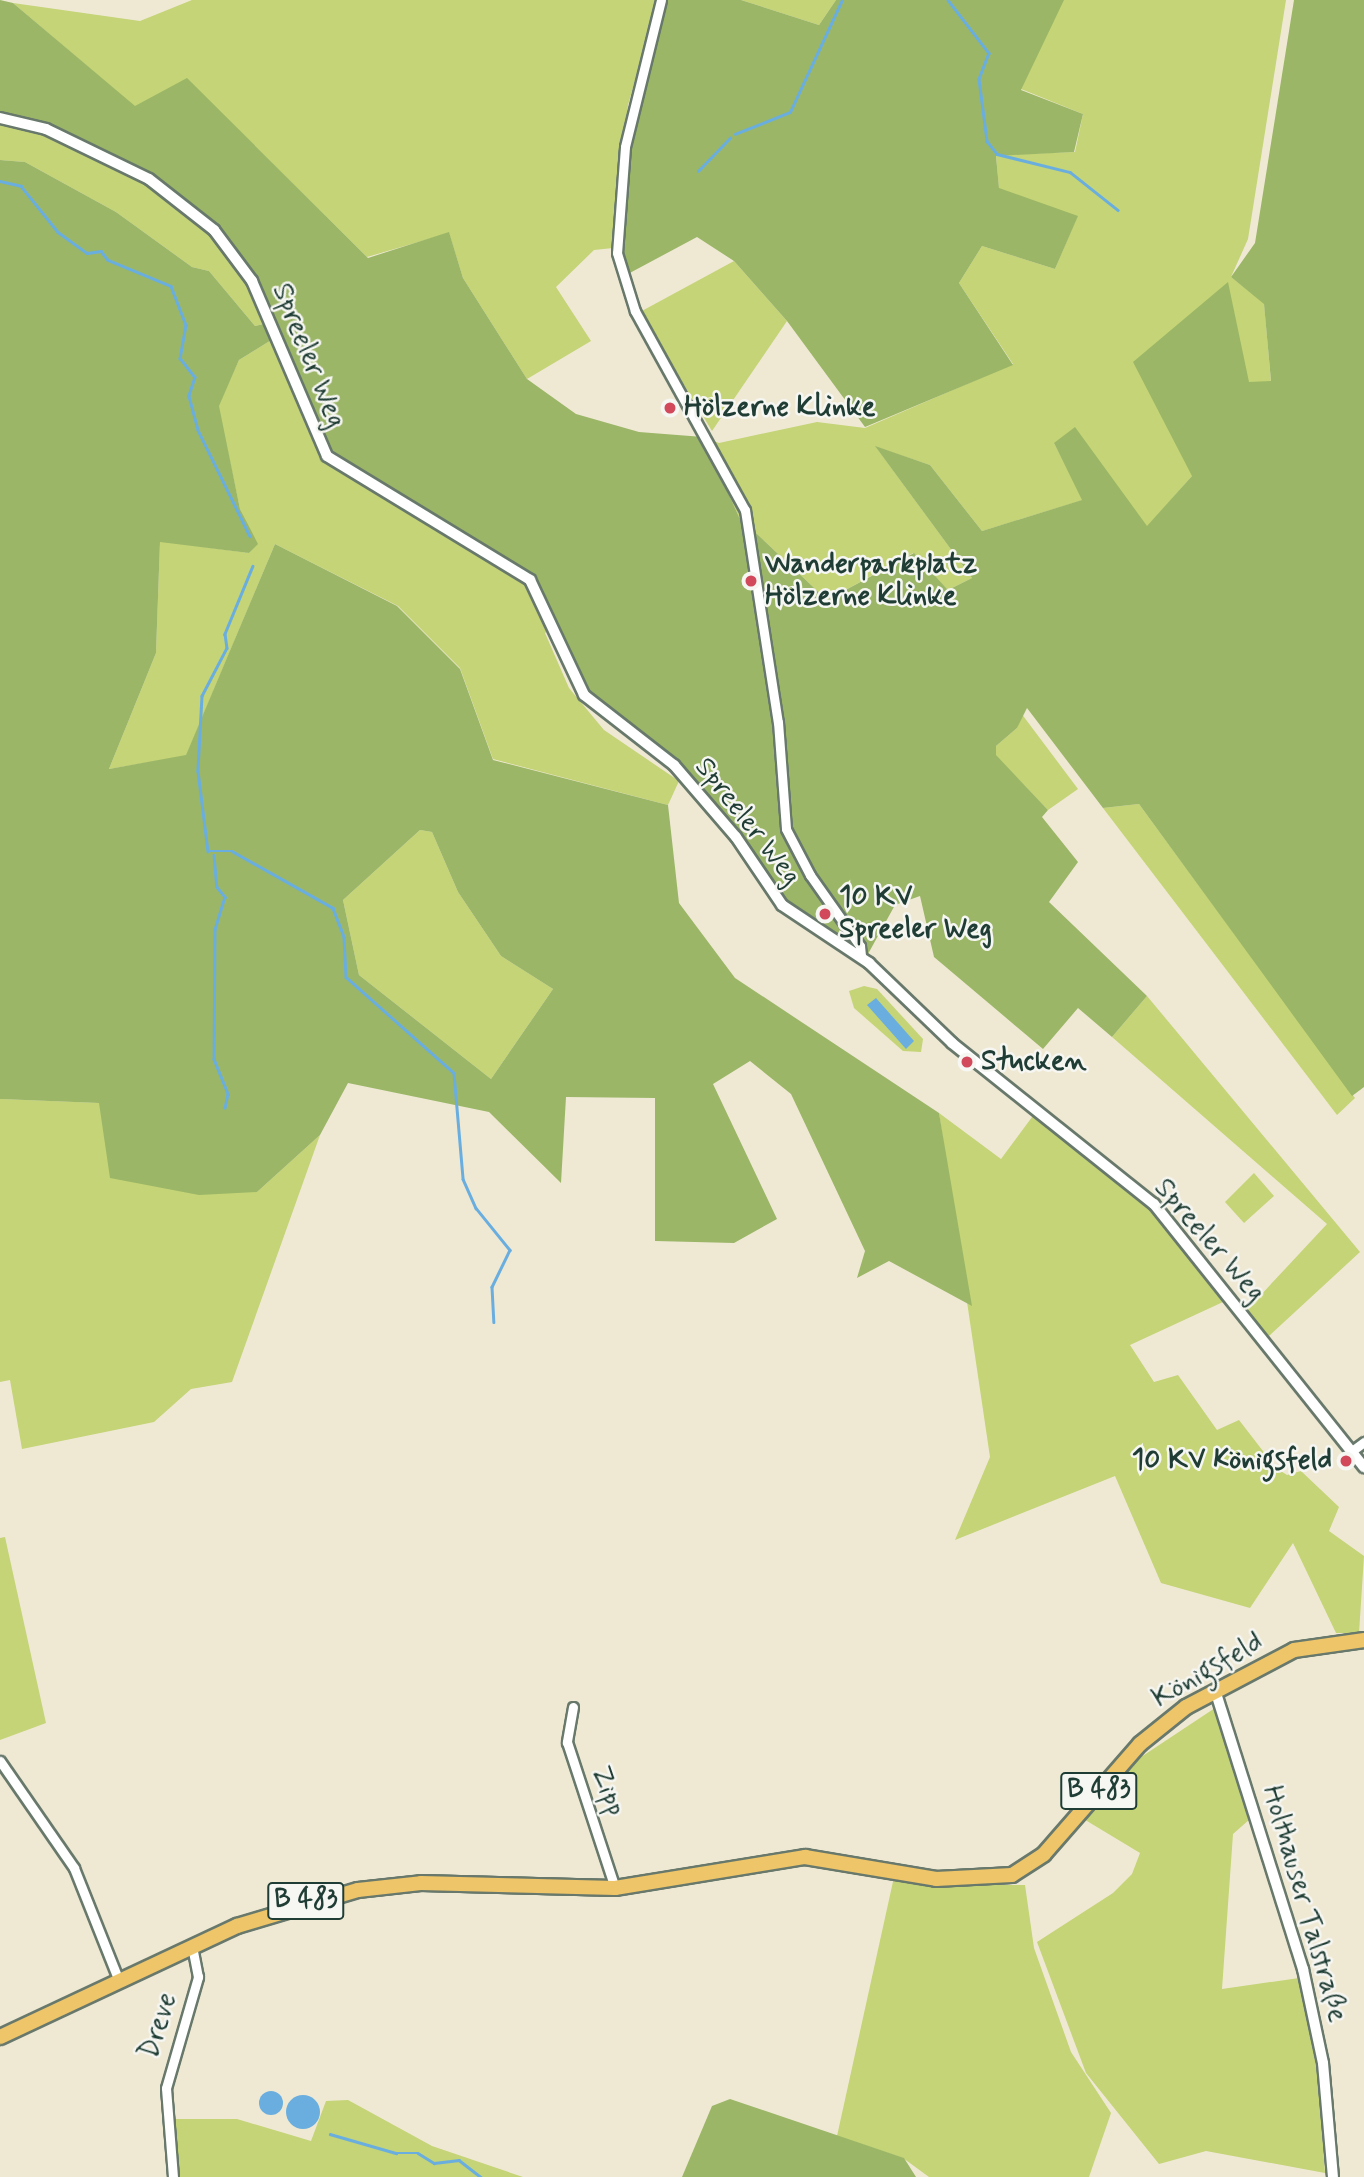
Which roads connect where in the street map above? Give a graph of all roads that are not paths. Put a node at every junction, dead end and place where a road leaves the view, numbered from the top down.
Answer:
1 (661, 0) edge
2 (0, 118) edge
3 (861, 956) junction
4 (1364, 1442) edge
5 (1352, 1451) junction
6 (1364, 1467) edge
7 (1360, 1640) edge
8 (1215, 1690) junction
9 (573, 1707) dead end
10 (0, 1761) edge
11 (615, 1888) junction
12 (192, 1947) junction
13 (119, 1981) junction
14 (0, 2037) edge
15 (173, 2177) edge
16 (1333, 2177) edge

1 - 3 street
2 - 3 street, Spreeler Weg
3 - 5 street, Spreeler Weg
4 - 5 street
5 - 6 street, Spreeler Weg
7 - 8 main road, Königsfeld / B 483
8 - 11 main road, Königsfeld / B 483
8 - 16 street, Holthauser Talstraße
9 - 11 street, Zipp
10 - 13 street, Dreve
11 - 12 main road, B 483
12 - 13 main road, B 483
12 - 15 street, Dreve
13 - 14 main road, B 483

